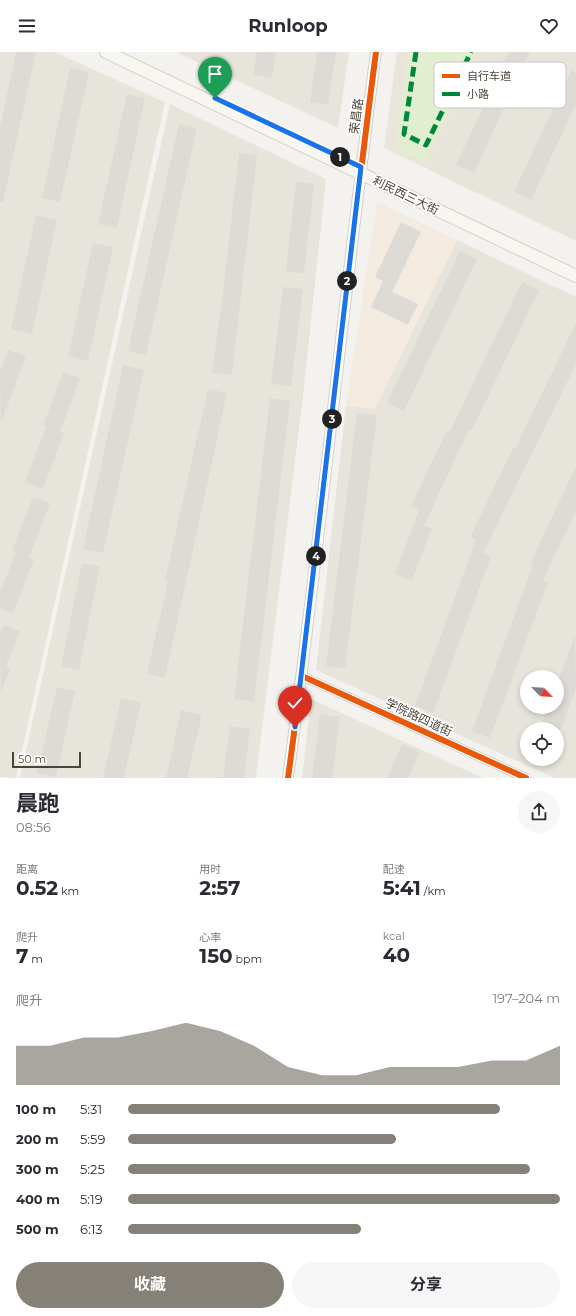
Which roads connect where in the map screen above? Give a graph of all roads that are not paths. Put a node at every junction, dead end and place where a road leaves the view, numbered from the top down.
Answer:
1 (106, 52) edge
2 (118, 52) edge
3 (376, 52) edge
4 (360, 170) junction
5 (576, 268) edge
6 (576, 276) edge
7 (302, 676) junction
8 (288, 778) edge
9 (526, 778) edge

1 - 4 main road, 利民西三大街
2 - 4 main road, 利民西三大街
3 - 4 street, 荣昌路
4 - 5 main road, 利民西三大街
4 - 6 main road, 利民西三大街
4 - 7 street, 荣昌路
7 - 8 street, 荣昌路
7 - 9 street, 学院路四道街

